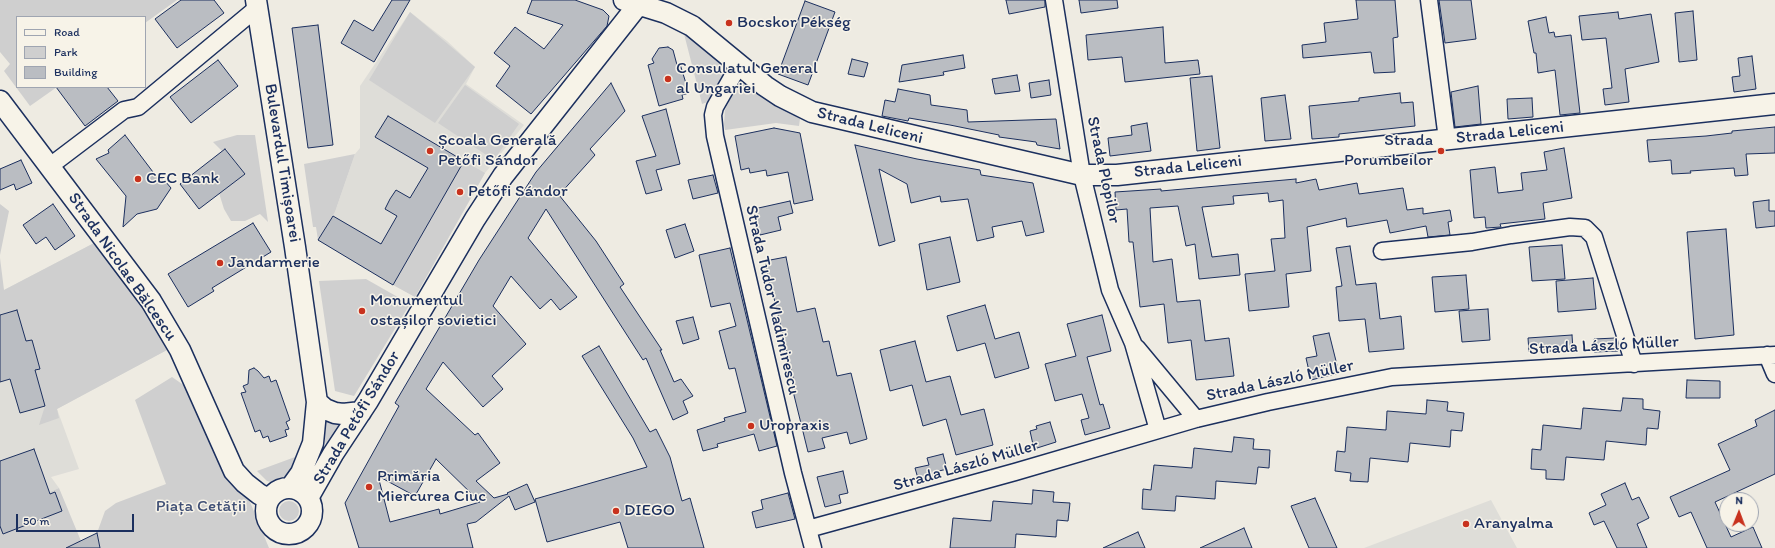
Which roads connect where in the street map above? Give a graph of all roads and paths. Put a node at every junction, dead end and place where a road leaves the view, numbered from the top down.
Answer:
1 (1054, 0) edge
2 (1429, 0) edge
3 (631, 2) edge
4 (257, 4) edge
5 (739, 65) junction
6 (0, 101) edge
7 (1775, 104) edge
8 (1447, 140) junction
9 (50, 166) junction
10 (1082, 175) junction
11 (1382, 251) dead end
12 (1133, 343) junction
13 (1771, 355) edge
14 (1634, 364) junction
15 (1775, 374) edge
16 (317, 402) junction
17 (361, 412) junction
18 (1196, 419) junction
19 (1158, 430) junction
20 (291, 487) junction
21 (308, 498) junction
22 (268, 499) junction
23 (808, 529) junction
24 (289, 541) edge
25 (813, 548) edge

1 - 10 street, Strada Plopilor
2 - 8 street
3 - 5 street, Strada Leliceni
3 - 17 street, Strada Petőfi Sándor
4 - 9 street
4 - 16 street, Bulevardul Timișoarei
5 - 10 street, Strada Leliceni
5 - 23 street, Strada Tudor Vladimirescu
6 - 9 street, Strada Nicolae Bălcescu
7 - 8 street, Strada Leliceni
8 - 10 street, Strada Leliceni
9 - 22 street, Strada Nicolae Bălcescu
10 - 12 street, Strada Plopilor
11 - 14 street
12 - 18 street
12 - 19 street
13 - 14 street, Strada László Müller
13 - 15 street
14 - 18 street, Strada László Müller
16 - 17 street
16 - 20 street, Bulevardul Timișoarei
17 - 21 street, Strada Petőfi Sándor
18 - 19 street, Strada László Müller
19 - 23 street, Strada László Müller
20 - 21 street
20 - 22 street
21 - 24 street
22 - 24 street
23 - 25 street, Strada Tudor Vladimirescu

